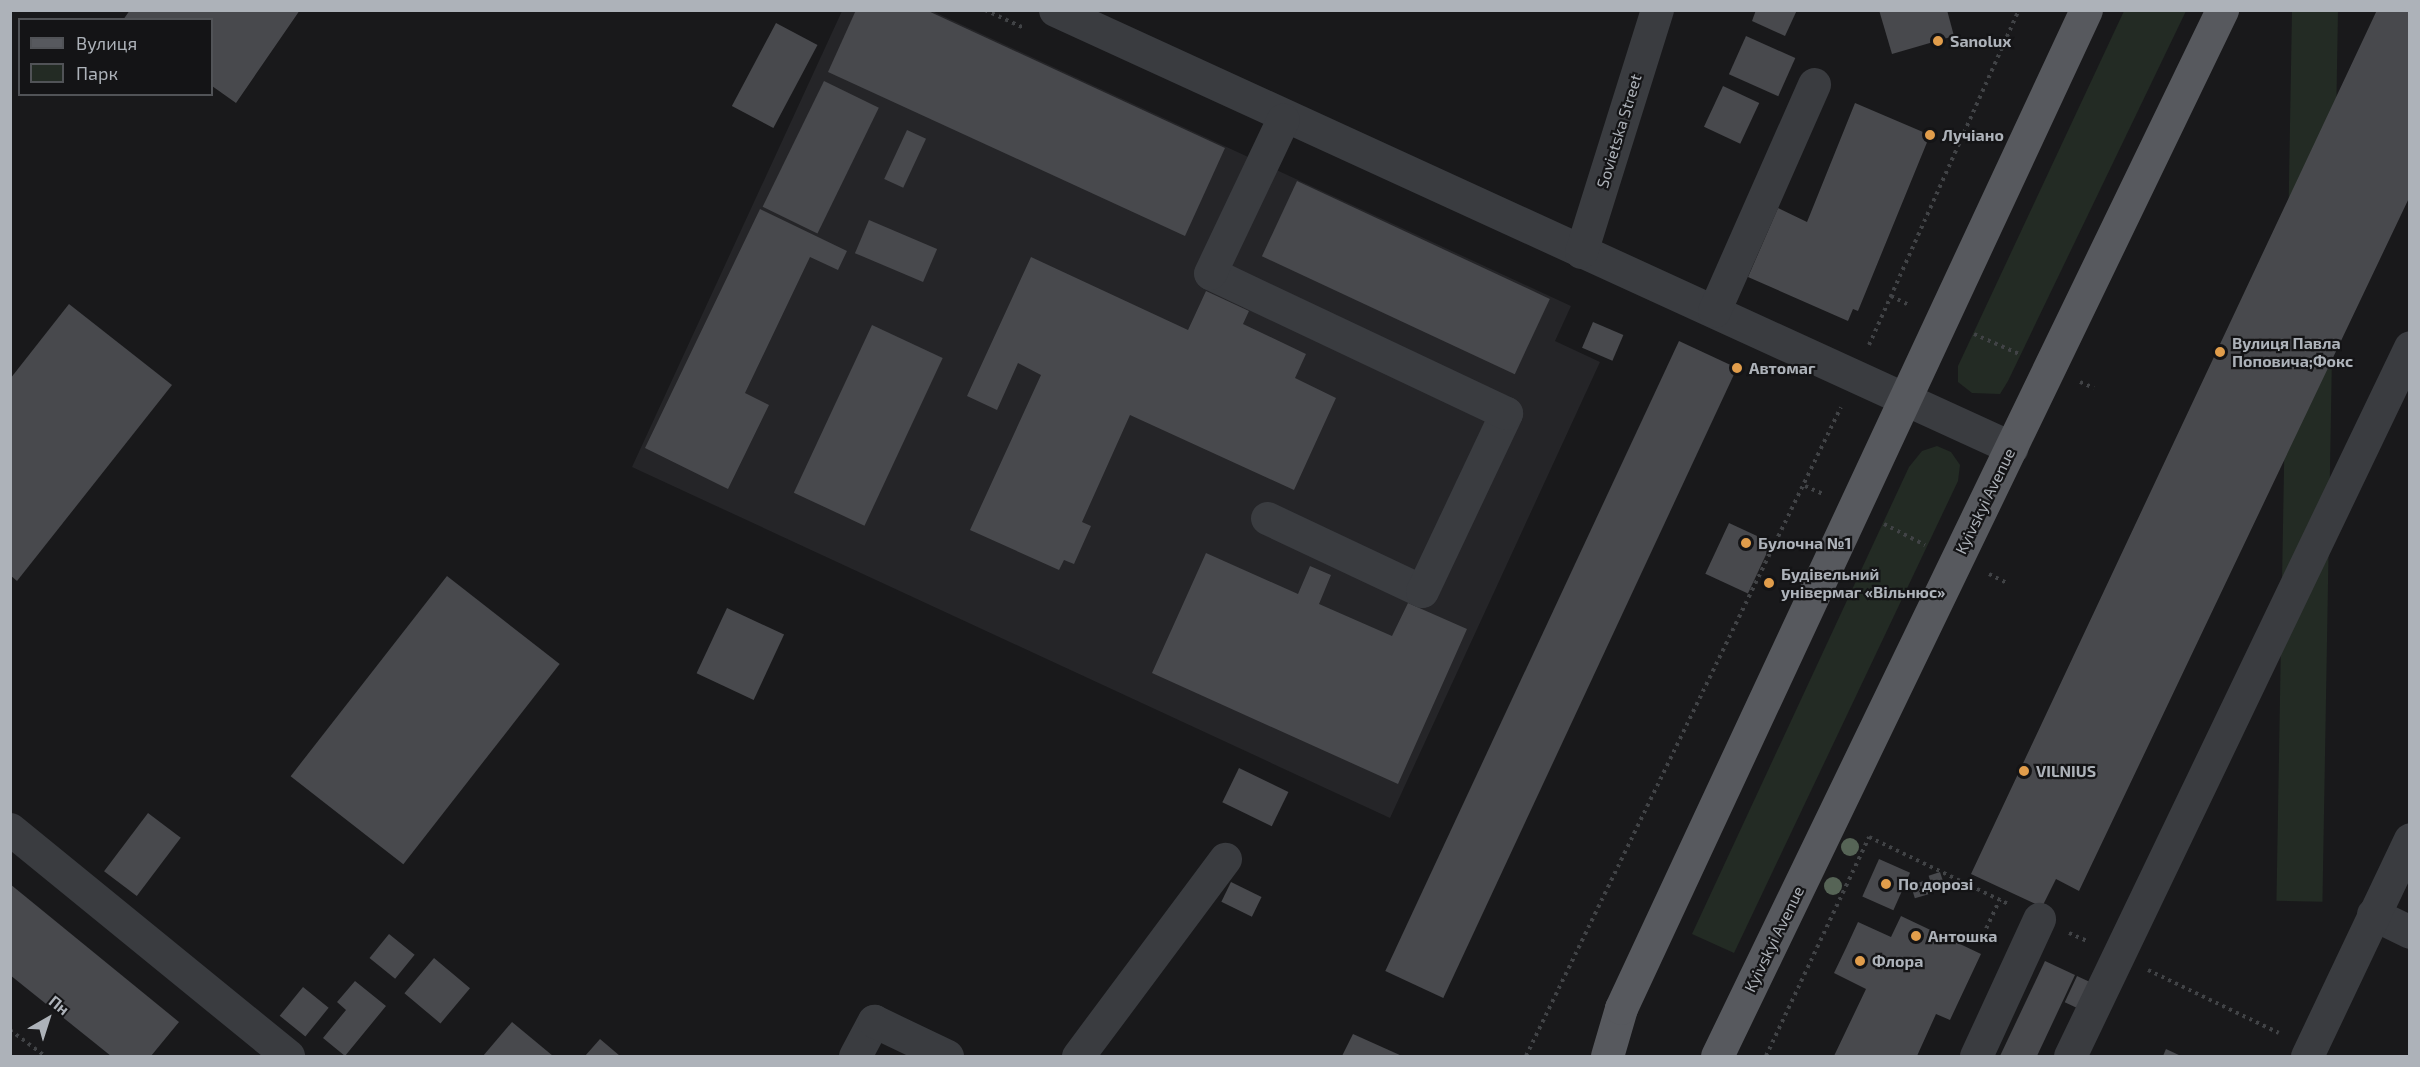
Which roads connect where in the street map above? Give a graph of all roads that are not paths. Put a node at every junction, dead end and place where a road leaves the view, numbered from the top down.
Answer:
1 (1055, 10) edge
2 (1657, 10) edge
3 (2086, 10) edge
4 (2223, 10) edge
5 (1814, 84) dead end
6 (1283, 119) junction
7 (1581, 252) junction
8 (1714, 311) junction
9 (2409, 347) edge
10 (1904, 395) junction
11 (2012, 448) junction
12 (1268, 518) dead end
13 (10, 829) edge
14 (2409, 839) edge
15 (1225, 859) dead end
16 (2373, 914) junction
17 (2038, 919) dead end
18 (2409, 932) edge
19 (1621, 1008) junction
20 (288, 1056) edge
21 (855, 1056) edge
22 (947, 1056) edge
23 (1077, 1056) edge
24 (1585, 1056) edge
25 (1607, 1056) edge
26 (1717, 1056) edge
27 (1976, 1056) edge
28 (2070, 1056) edge
29 (2307, 1056) edge

1 - 6 street
2 - 7 street, Sovietska Street
3 - 10 main road
4 - 11 main road, Kyivskyi Avenue
5 - 8 street
6 - 7 street
6 - 12 street
7 - 8 street
8 - 10 street
9 - 28 street
10 - 11 street
10 - 19 main road
11 - 26 main road, Kyivskyi Avenue
13 - 20 street
14 - 16 street
15 - 23 street
16 - 18 street
16 - 29 street
17 - 27 street
19 - 24 main road
19 - 25 main road
21 - 22 street

